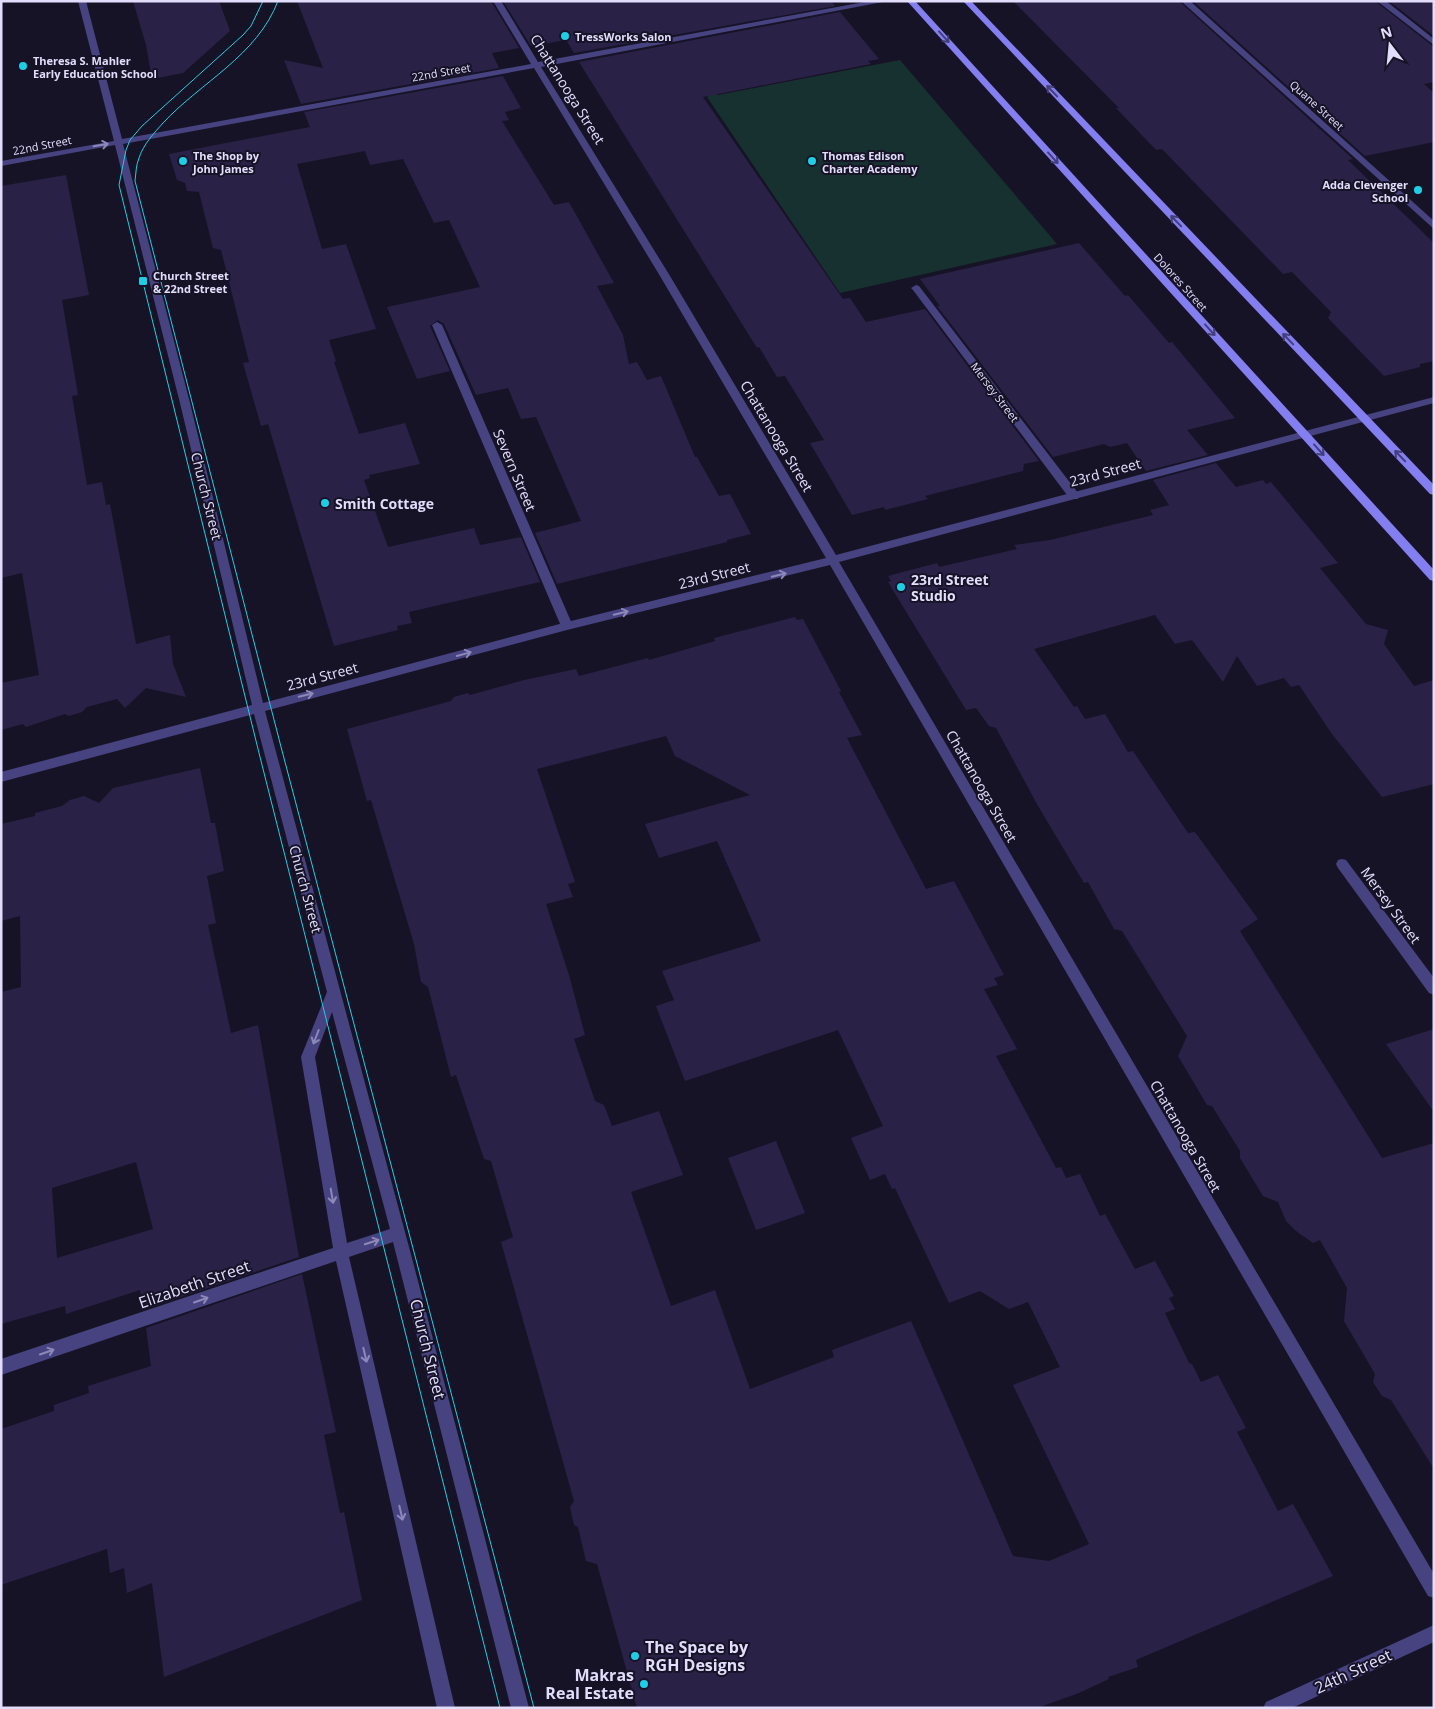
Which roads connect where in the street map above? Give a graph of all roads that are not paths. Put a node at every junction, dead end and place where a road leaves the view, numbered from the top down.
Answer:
1 (82, 1) edge
2 (497, 1) edge
3 (884, 1) edge
4 (911, 1) edge
5 (967, 1) edge
6 (1185, 1) edge
7 (1381, 1) edge
8 (1434, 43) edge
9 (538, 66) junction
10 (117, 142) junction
11 (1, 164) edge
12 (1434, 226) edge
13 (916, 288) dead end
14 (437, 325) dead end
15 (1434, 400) edge
16 (1364, 418) junction
17 (1304, 434) junction
18 (1434, 492) edge
19 (1074, 496) junction
20 (833, 560) junction
21 (1434, 577) edge
22 (567, 626) junction
23 (259, 708) junction
24 (1, 777) edge
25 (1342, 864) dead end
26 (1434, 988) edge
27 (334, 991) junction
28 (398, 1233) junction
29 (341, 1252) junction
30 (1, 1367) edge
31 (1434, 1590) edge
32 (1434, 1633) edge
33 (446, 1708) edge
34 (520, 1708) edge
35 (1272, 1708) edge

1 - 10 street, Church Street
2 - 9 street, Chattanooga Street
3 - 9 street, 22nd Street
4 -> 17 main road, Dolores Street
16 -> 5 main road
6 - 12 street, Quane Street
7 - 8 street
9 - 10 street, 22nd Street
9 - 20 street, Chattanooga Street
11 -> 10 street, 22nd Street
10 - 23 street, Church Street
13 - 19 street, Mersey Street
14 - 22 street, Severn Street
15 - 16 street, 23rd Street
16 - 17 street, 23rd Street
18 -> 16 main road
17 - 19 street, 23rd Street
17 -> 21 main road, Dolores Street
19 - 20 street, 23rd Street
22 -> 20 street, 23rd Street
20 - 31 street, Chattanooga Street
23 -> 22 street, 23rd Street
23 - 24 street, 23rd Street
23 - 27 street, Church Street
25 - 26 street, Mersey Street
27 - 28 street, Church Street
27 -> 29 street
29 -> 28 street, Elizabeth Street
28 - 34 street, Church Street
30 -> 29 street, Elizabeth Street
29 -> 33 street
32 - 35 street, 24th Street

